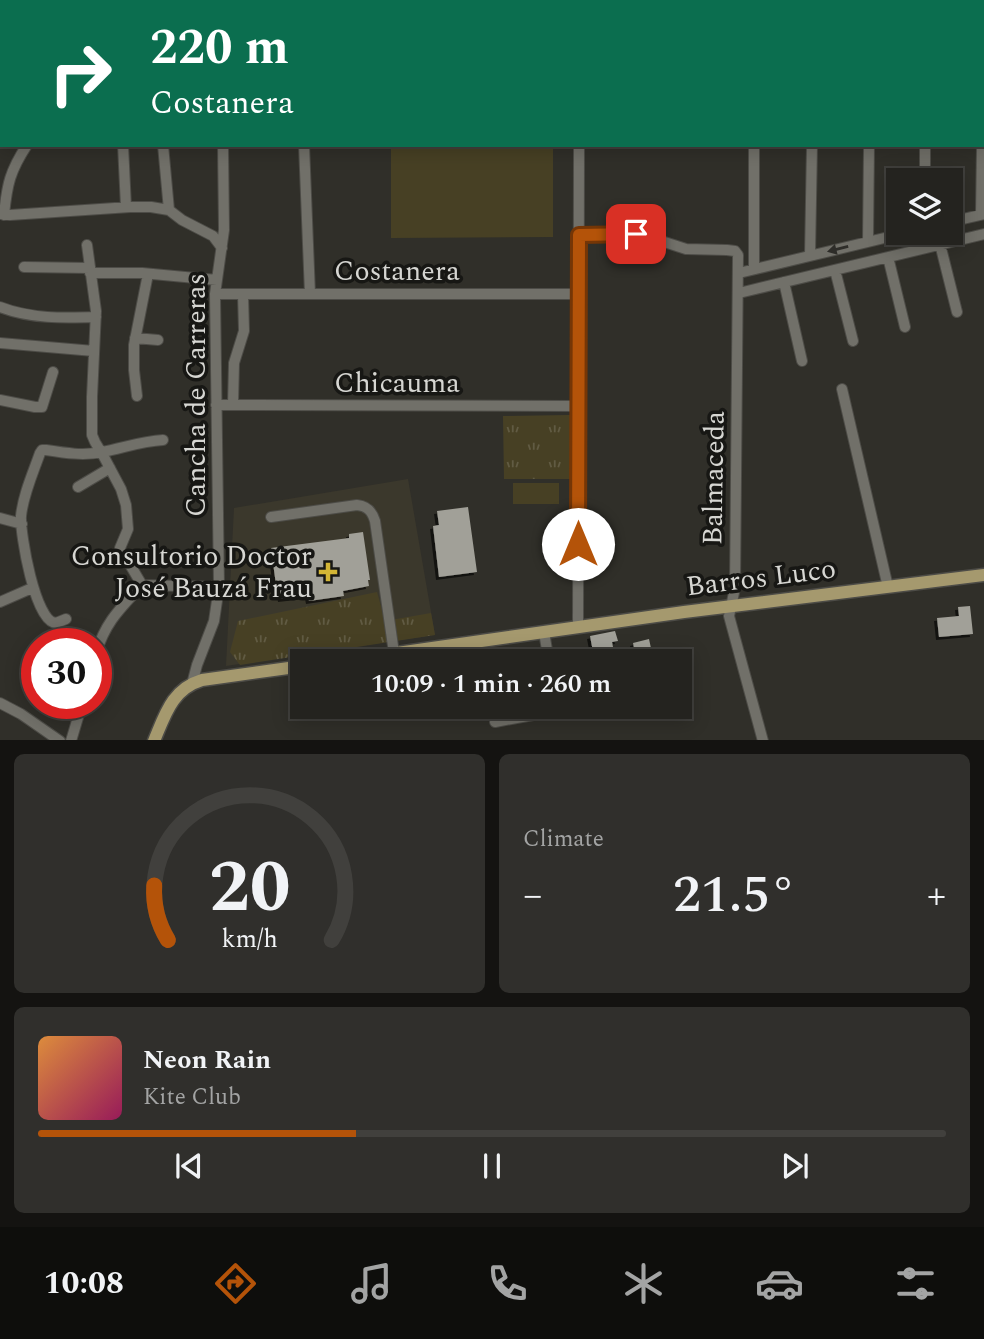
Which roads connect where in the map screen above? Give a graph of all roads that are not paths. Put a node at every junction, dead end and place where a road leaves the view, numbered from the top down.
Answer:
1 (26, 147) edge
2 (123, 147) edge
3 (163, 147) edge
4 (223, 147) edge
5 (304, 147) edge
6 (579, 147) edge
7 (754, 147) edge
8 (812, 147) edge
9 (869, 147) edge
10 (925, 147) edge
11 (982, 147) edge
12 (925, 168) edge
13 (126, 207) junction
14 (169, 210) junction
15 (982, 214) edge
16 (2, 215) edge
17 (963, 219) edge
18 (984, 234) edge
19 (579, 235) junction
20 (886, 238) edge
21 (963, 239) edge
22 (867, 242) junction
23 (87, 245) dead end
24 (936, 245) edge
25 (940, 245) edge
26 (222, 248) junction
27 (810, 256) junction
28 (888, 257) junction
29 (24, 267) dead end
30 (759, 268) junction
31 (835, 270) junction
32 (90, 271) junction
33 (739, 273) junction
34 (148, 274) junction
35 (217, 280) junction
36 (784, 282) junction
37 (768, 286) junction
38 (310, 293) junction
39 (579, 293) junction
40 (738, 293) junction
41 (215, 294) junction
42 (243, 294) junction
43 (0, 307) edge
44 (957, 312) dead end
45 (96, 317) junction
46 (905, 327) dead end
47 (135, 338) junction
48 (158, 340) dead end
49 (853, 341) dead end
50 (0, 343) edge
51 (94, 351) junction
52 (802, 361) dead end
53 (53, 372) dead end
54 (842, 389) dead end
55 (137, 396) dead end
56 (0, 400) edge
57 (216, 405) junction
58 (233, 405) junction
59 (578, 406) junction
60 (163, 440) dead end
61 (102, 453) junction
62 (110, 468) junction
63 (78, 487) dead end
64 (271, 517) dead end
65 (0, 518) edge
66 (22, 524) junction
67 (984, 575) edge
68 (142, 585) junction
69 (219, 587) junction
70 (888, 587) junction
71 (32, 588) junction
72 (0, 602) edge
73 (732, 606) junction
74 (66, 619) dead end
75 (578, 627) junction
76 (106, 628) edge
77 (544, 632) junction
78 (393, 649) edge
79 (423, 649) edge
80 (547, 649) edge
81 (290, 668) edge
82 (192, 684) junction
83 (0, 703) edge
84 (77, 719) edge
85 (509, 719) edge
86 (495, 722) dead end
87 (60, 740) edge
88 (71, 740) edge
89 (154, 740) edge
90 (762, 740) edge

1 - 16 street
2 - 13 street
3 - 14 street
4 - 26 street, Cancha de Carreras
5 - 38 street
6 - 19 street
7 - 30 street
8 - 27 street
9 - 22 street
10 - 12 street
11 - 15 street
13 - 14 street
13 - 16 street
14 - 26 street
15 - 17 street
18 - 21 street
19 - 33 street, Balmaceda
19 - 39 street
20 - 22 street
22 -> 27 street
23 - 32 street
24 - 28 street
25 - 44 street
26 - 35 street, Cancha de Carreras
27 - 30 street
28 - 31 street
28 - 46 street
29 - 32 street
30 - 33 street
30 - 37 street
31 - 36 street
31 - 49 street
32 - 34 street
32 - 45 street
33 - 40 street, Balmaceda
34 - 35 street
34 - 47 street
35 - 41 street, Cancha de Carreras
36 - 37 street
36 - 52 street
37 - 40 street
38 - 39 street, Costanera
38 - 42 street, Costanera
39 - 59 street
40 - 73 street, Balmaceda
41 - 42 street, Costanera
41 - 57 street, Cancha de Carreras
42 - 58 street
43 - 45 street
45 - 51 street
47 - 48 street
47 - 55 street
50 - 51 street
51 - 61 street
53 - 56 street
54 - 70 street
57 - 58 street, Chicauma
57 - 69 street, Cancha de Carreras
58 - 59 street, Chicauma
59 - 75 street
60 - 61 street
61 - 62 street
61 - 66 street
62 - 63 street
62 - 68 street
64 - 78 street
65 - 66 street
66 - 71 street
67 - 70 main road, Barros Luco
68 - 69 street
68 - 76 street
69 - 82 street, Cancha de Carreras
70 - 73 main road, Barros Luco
71 - 72 street
71 - 74 street
73 - 75 main road, Barros Luco
73 - 90 street, Balmaceda
75 - 77 main road, Barros Luco
77 - 79 main road, Barros Luco
77 - 80 street
81 - 82 main road
82 - 89 main road
83 - 87 street
84 - 88 street
85 - 86 street

